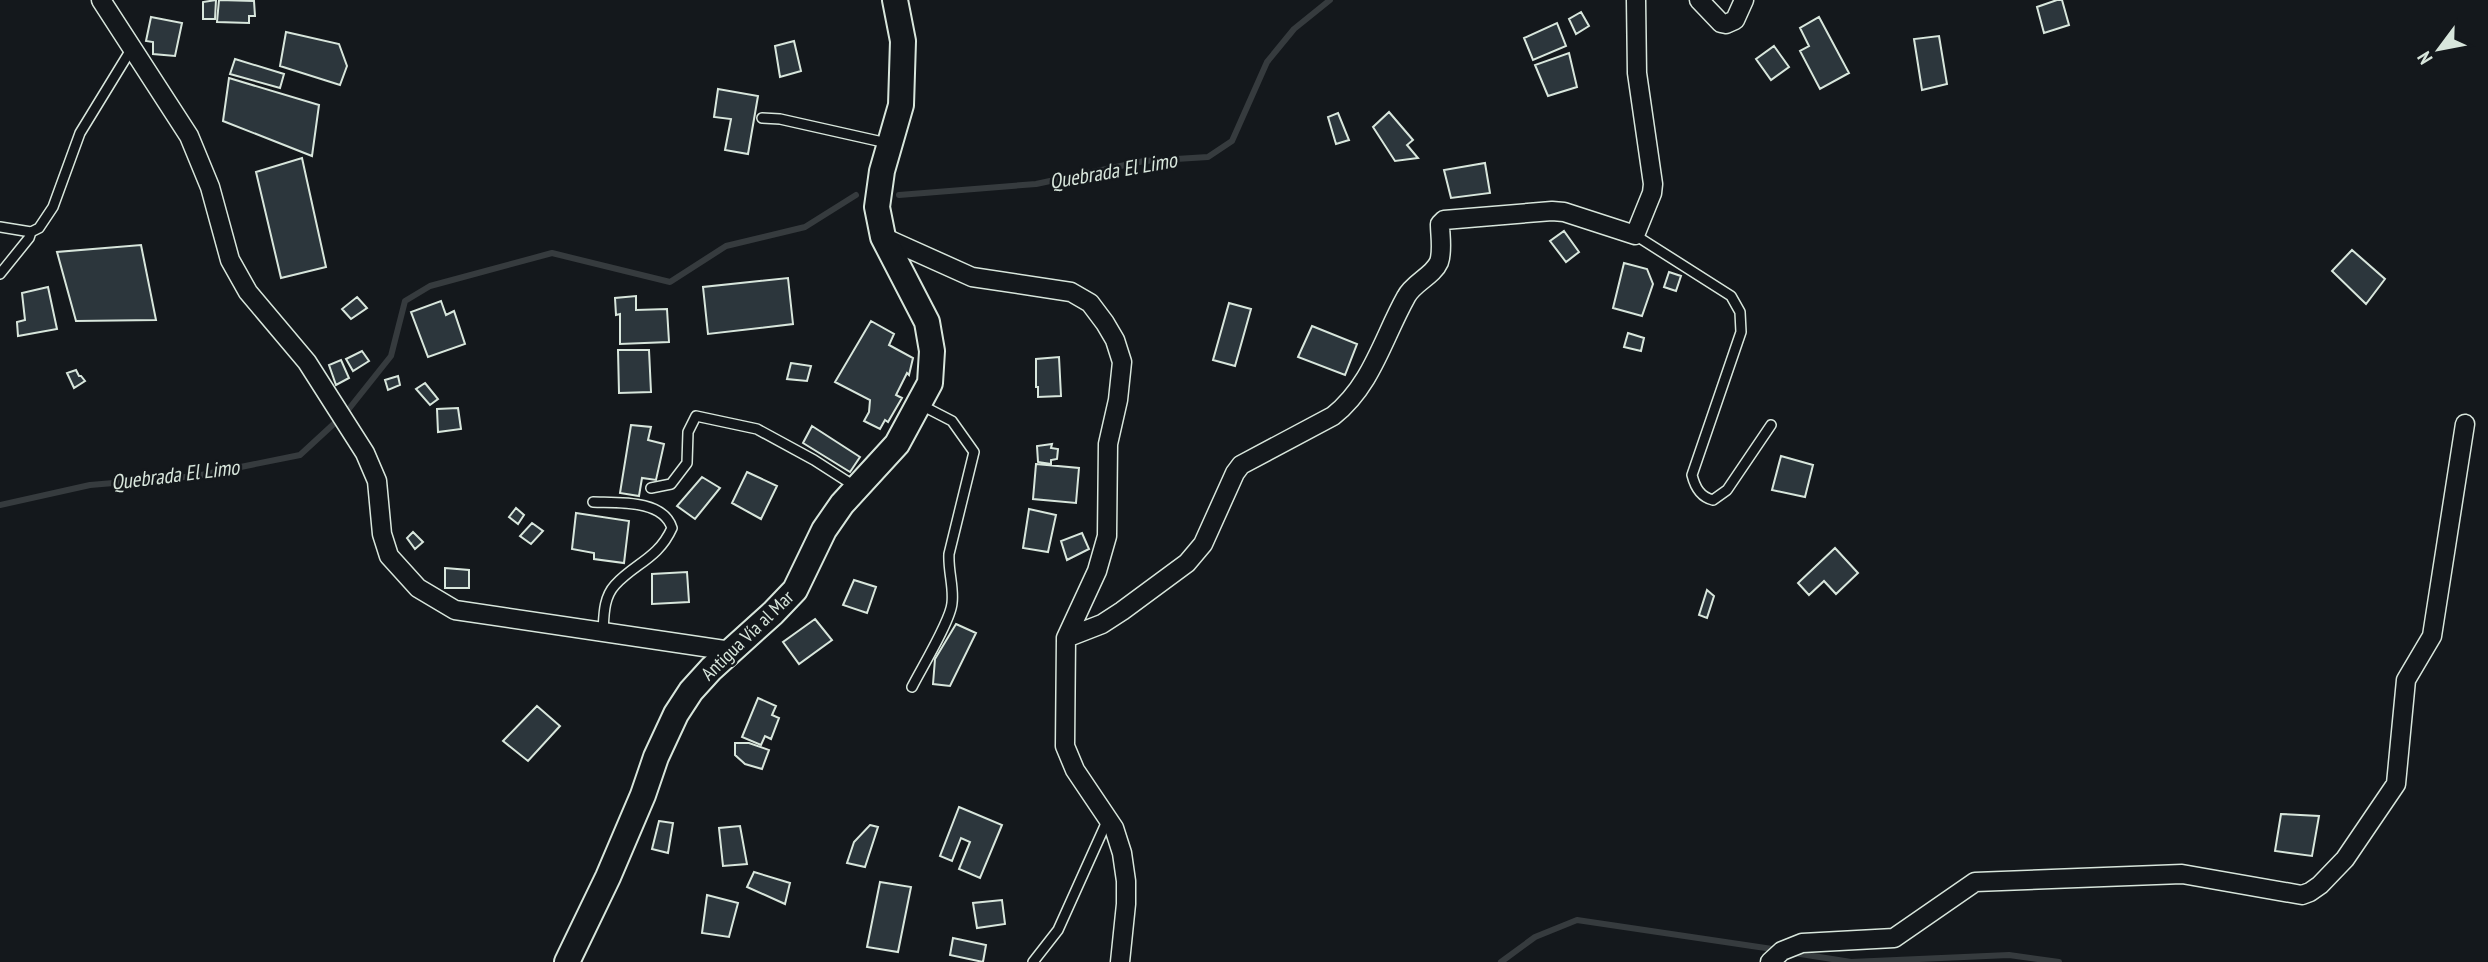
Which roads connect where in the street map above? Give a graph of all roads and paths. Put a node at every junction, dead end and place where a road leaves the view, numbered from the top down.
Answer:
1 (101, 0) edge
2 (895, 0) edge
3 (1636, 0) edge
4 (1700, 0) edge
5 (1744, 0) edge
6 (132, 48) junction
7 (762, 118) dead end
8 (889, 143) junction
9 (0, 227) edge
10 (31, 232) junction
11 (1634, 235) junction
12 (883, 237) junction
13 (0, 274) edge
14 (920, 404) junction
15 (2465, 424) dead end
16 (1771, 425) dead end
17 (651, 488) dead end
18 (857, 488) junction
19 (593, 502) dead end
20 (603, 632) junction
21 (1066, 638) junction
22 (730, 651) junction
23 (912, 687) dead end
24 (1108, 819) junction
25 (567, 962) edge
26 (1033, 962) edge
27 (1120, 962) edge
28 (1770, 962) edge

1 - 6 street
2 - 8 main road, Antigua Vía al Mar
3 - 11 street
4 - 5 street
6 - 10 lane
6 - 20 street
7 - 8 lane
8 - 12 main road, Antigua Vía al Mar
9 - 10 lane
10 - 13 lane
11 - 16 lane
11 - 21 street
12 - 14 main road, Antigua Vía al Mar
12 - 21 street
14 - 18 main road, Antigua Vía al Mar
14 - 23 lane
15 - 28 street
17 - 18 lane
18 - 22 main road, Antigua Vía al Mar
19 - 20 lane
20 - 22 street
21 - 24 street
22 - 25 main road, Antigua Vía al Mar
24 - 26 lane
24 - 27 street

